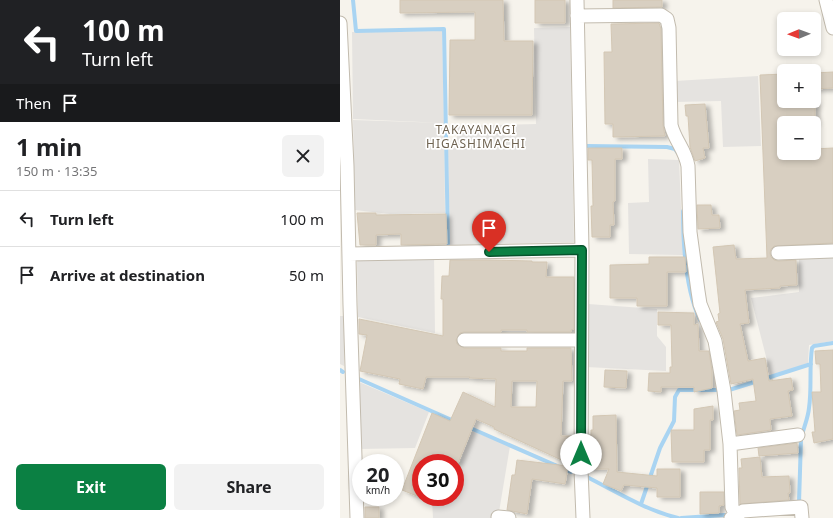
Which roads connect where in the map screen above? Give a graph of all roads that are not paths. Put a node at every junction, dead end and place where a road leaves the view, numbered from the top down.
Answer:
1 (577, 0) edge
2 (826, 0) edge
3 (577, 16) junction
4 (340, 23) edge
5 (833, 28) edge
6 (582, 250) junction
7 (833, 251) edge
8 (778, 253) dead end
9 (349, 254) junction
10 (464, 340) dead end
11 (581, 340) junction
12 (798, 435) dead end
13 (730, 444) junction
14 (734, 514) edge
15 (357, 518) edge
16 (583, 518) edge
17 (802, 518) edge

1 - 3 street
2 - 5 street
3 - 6 street
3 - 13 street
4 - 9 street
6 - 9 street
6 - 11 street
7 - 8 street
9 - 15 street
10 - 11 street
11 - 16 street
12 - 13 street
13 - 14 street
14 - 17 street

